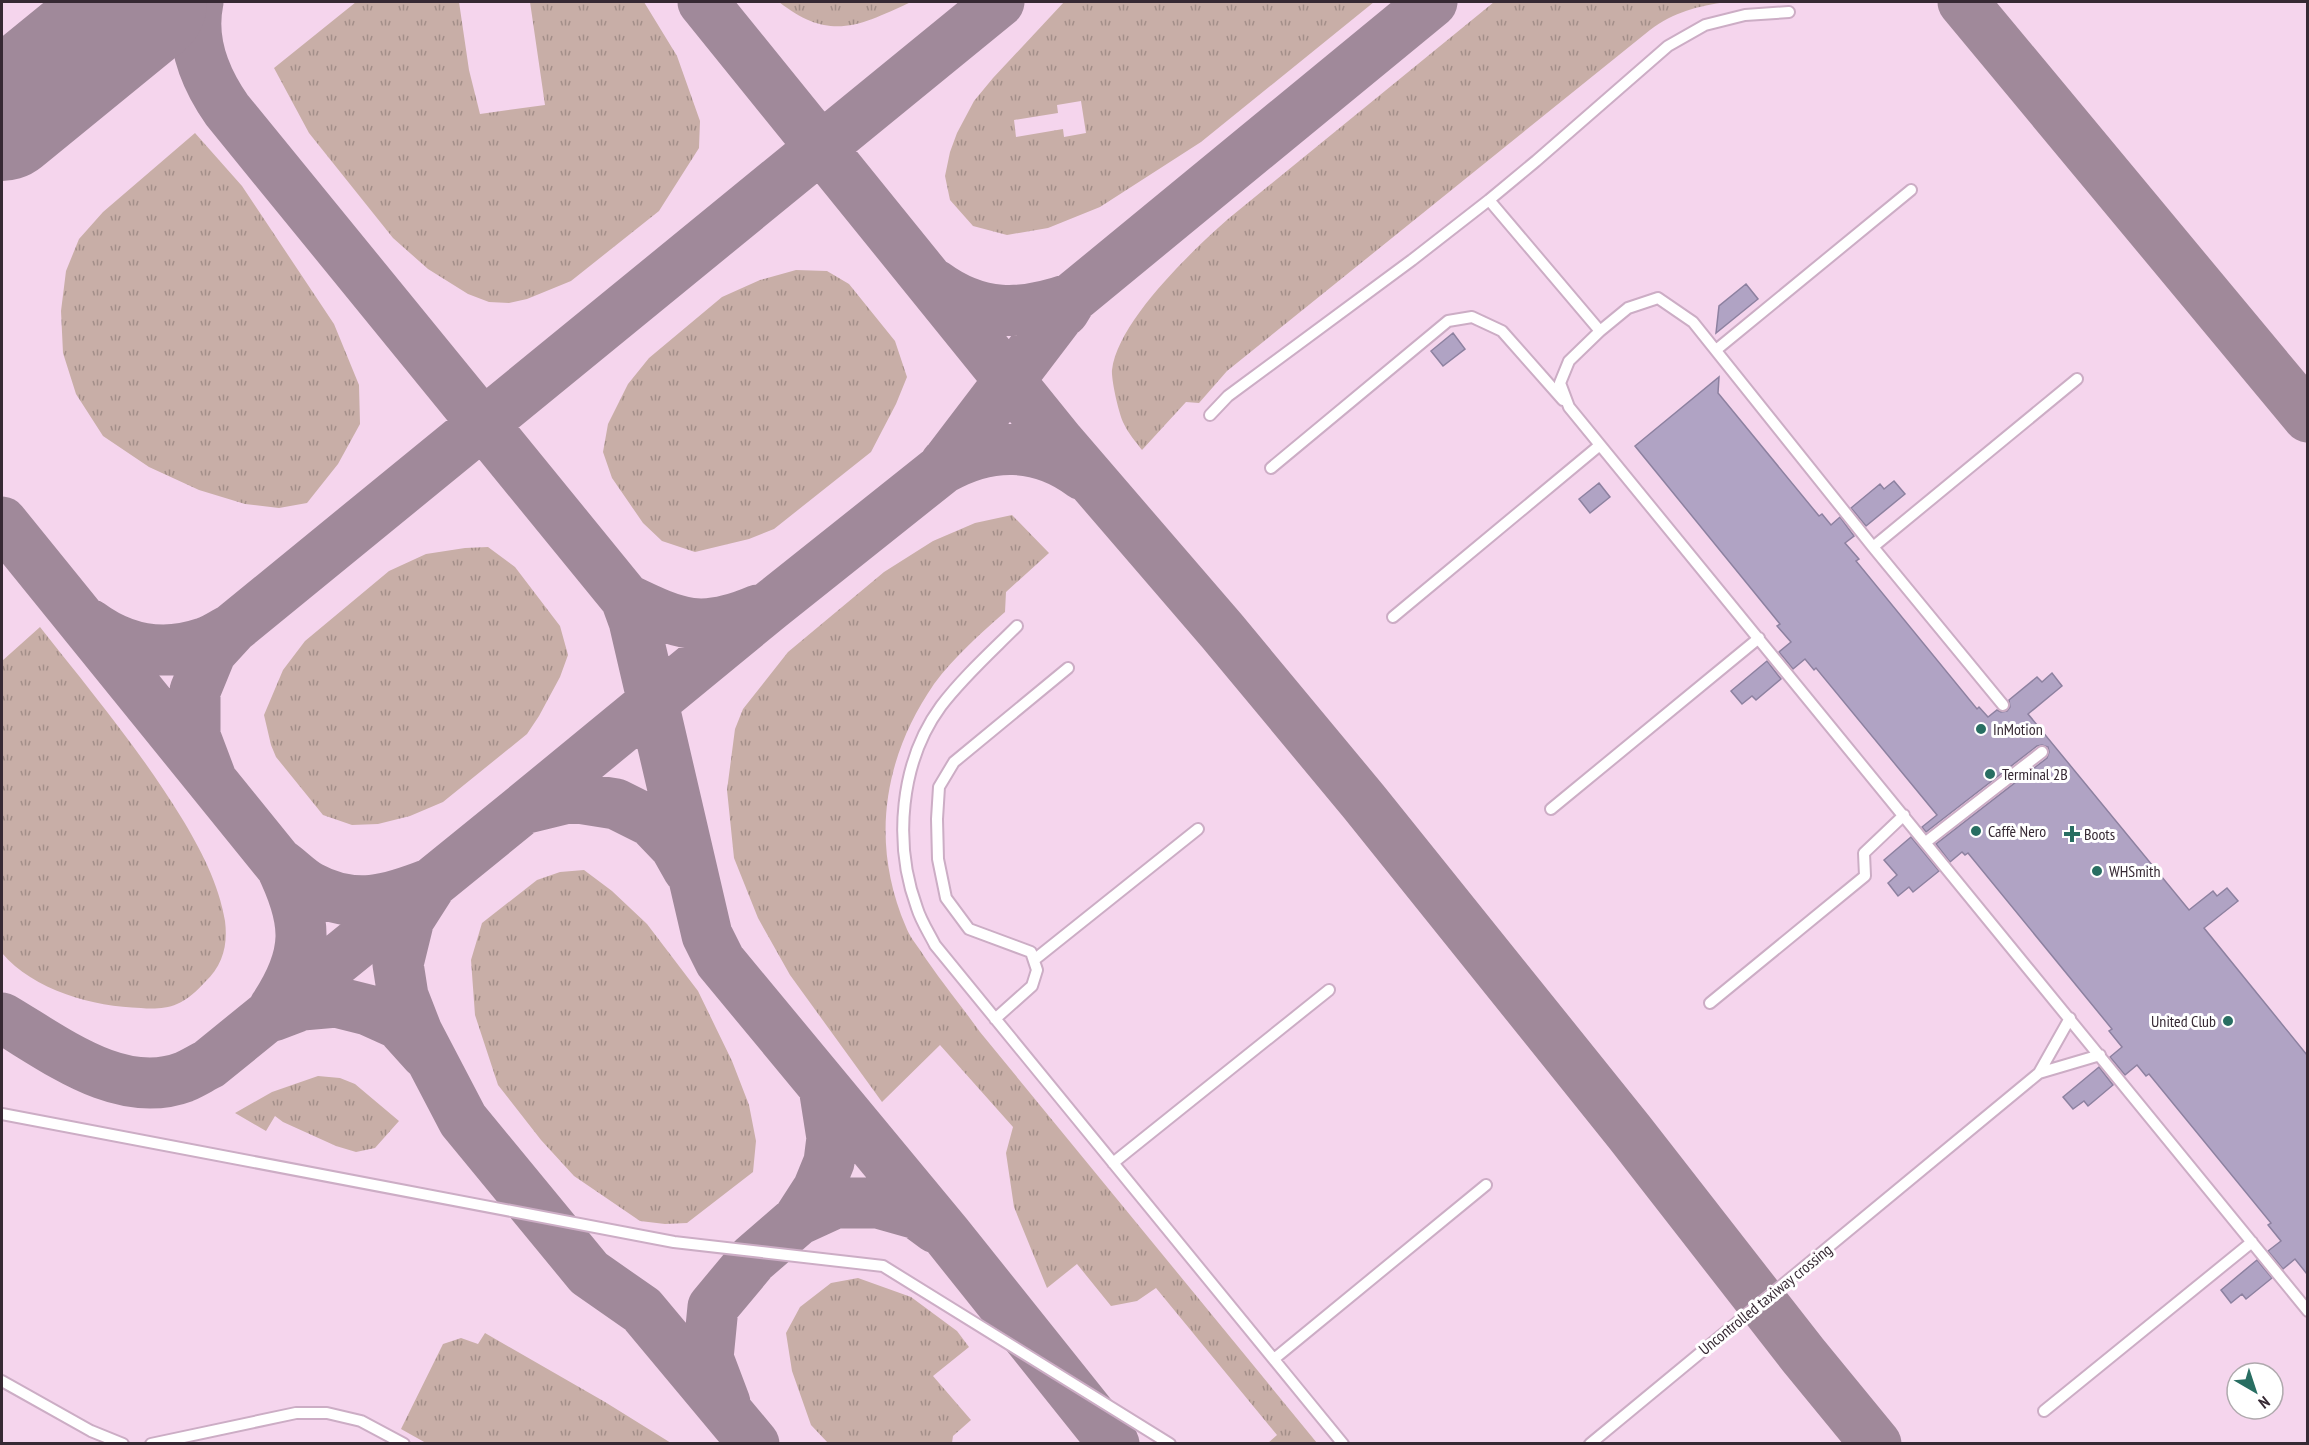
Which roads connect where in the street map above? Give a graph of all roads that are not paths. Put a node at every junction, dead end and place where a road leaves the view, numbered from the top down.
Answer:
1 (1789, 12) dead end
2 (1911, 190) dead end
3 (1489, 200) junction
4 (1600, 331) junction
5 (1716, 350) junction
6 (2076, 379) dead end
7 (1569, 407) junction
8 (1210, 415) dead end
9 (1600, 445) junction
10 (1270, 468) dead end
11 (1873, 547) junction
12 (1393, 617) dead end
13 (1017, 626) dead end
14 (1759, 638) junction
15 (1068, 668) dead end
16 (2003, 705) dead end
17 (2042, 752) dead end
18 (1551, 809) dead end
19 (1904, 815) junction
20 (1198, 829) dead end
21 (1926, 842) junction
22 (1034, 960) junction
23 (1329, 990) dead end
24 (1710, 1003) dead end
25 (2070, 1018) junction
26 (995, 1019) junction
27 (2100, 1055) junction
28 (2039, 1073) junction
29 (2, 1114) edge
30 (1113, 1163) junction
31 (1486, 1185) dead end
32 (2252, 1242) junction
33 (2307, 1311) edge
34 (1274, 1359) junction
35 (2, 1381) edge
36 (2044, 1410) dead end
37 (123, 1443) edge
38 (151, 1443) edge
39 (404, 1443) edge
40 (1170, 1443) edge
41 (1343, 1443) edge
42 (1590, 1443) edge

1 - 3 lane
2 - 5 lane
3 - 4 lane
3 - 8 lane
4 - 5 lane
4 - 7 lane
5 - 11 lane
6 - 11 lane
7 - 9 lane
7 - 10 lane
9 - 12 lane
9 - 14 lane
11 - 16 lane
13 - 26 lane
14 - 18 lane
14 - 19 lane
15 - 22 lane
17 - 21 lane
19 - 21 lane
19 - 24 lane
20 - 22 lane
21 - 25 lane
22 - 26 lane
23 - 30 lane
25 - 27 lane
25 - 28 lane
26 - 30 lane
27 - 28 lane
27 - 32 lane
28 - 42 lane, Uncontrolled taxiway crossing
29 - 40 lane
30 - 34 lane
31 - 34 lane
32 - 33 lane
32 - 36 lane
34 - 41 lane
35 - 37 lane
38 - 39 lane

